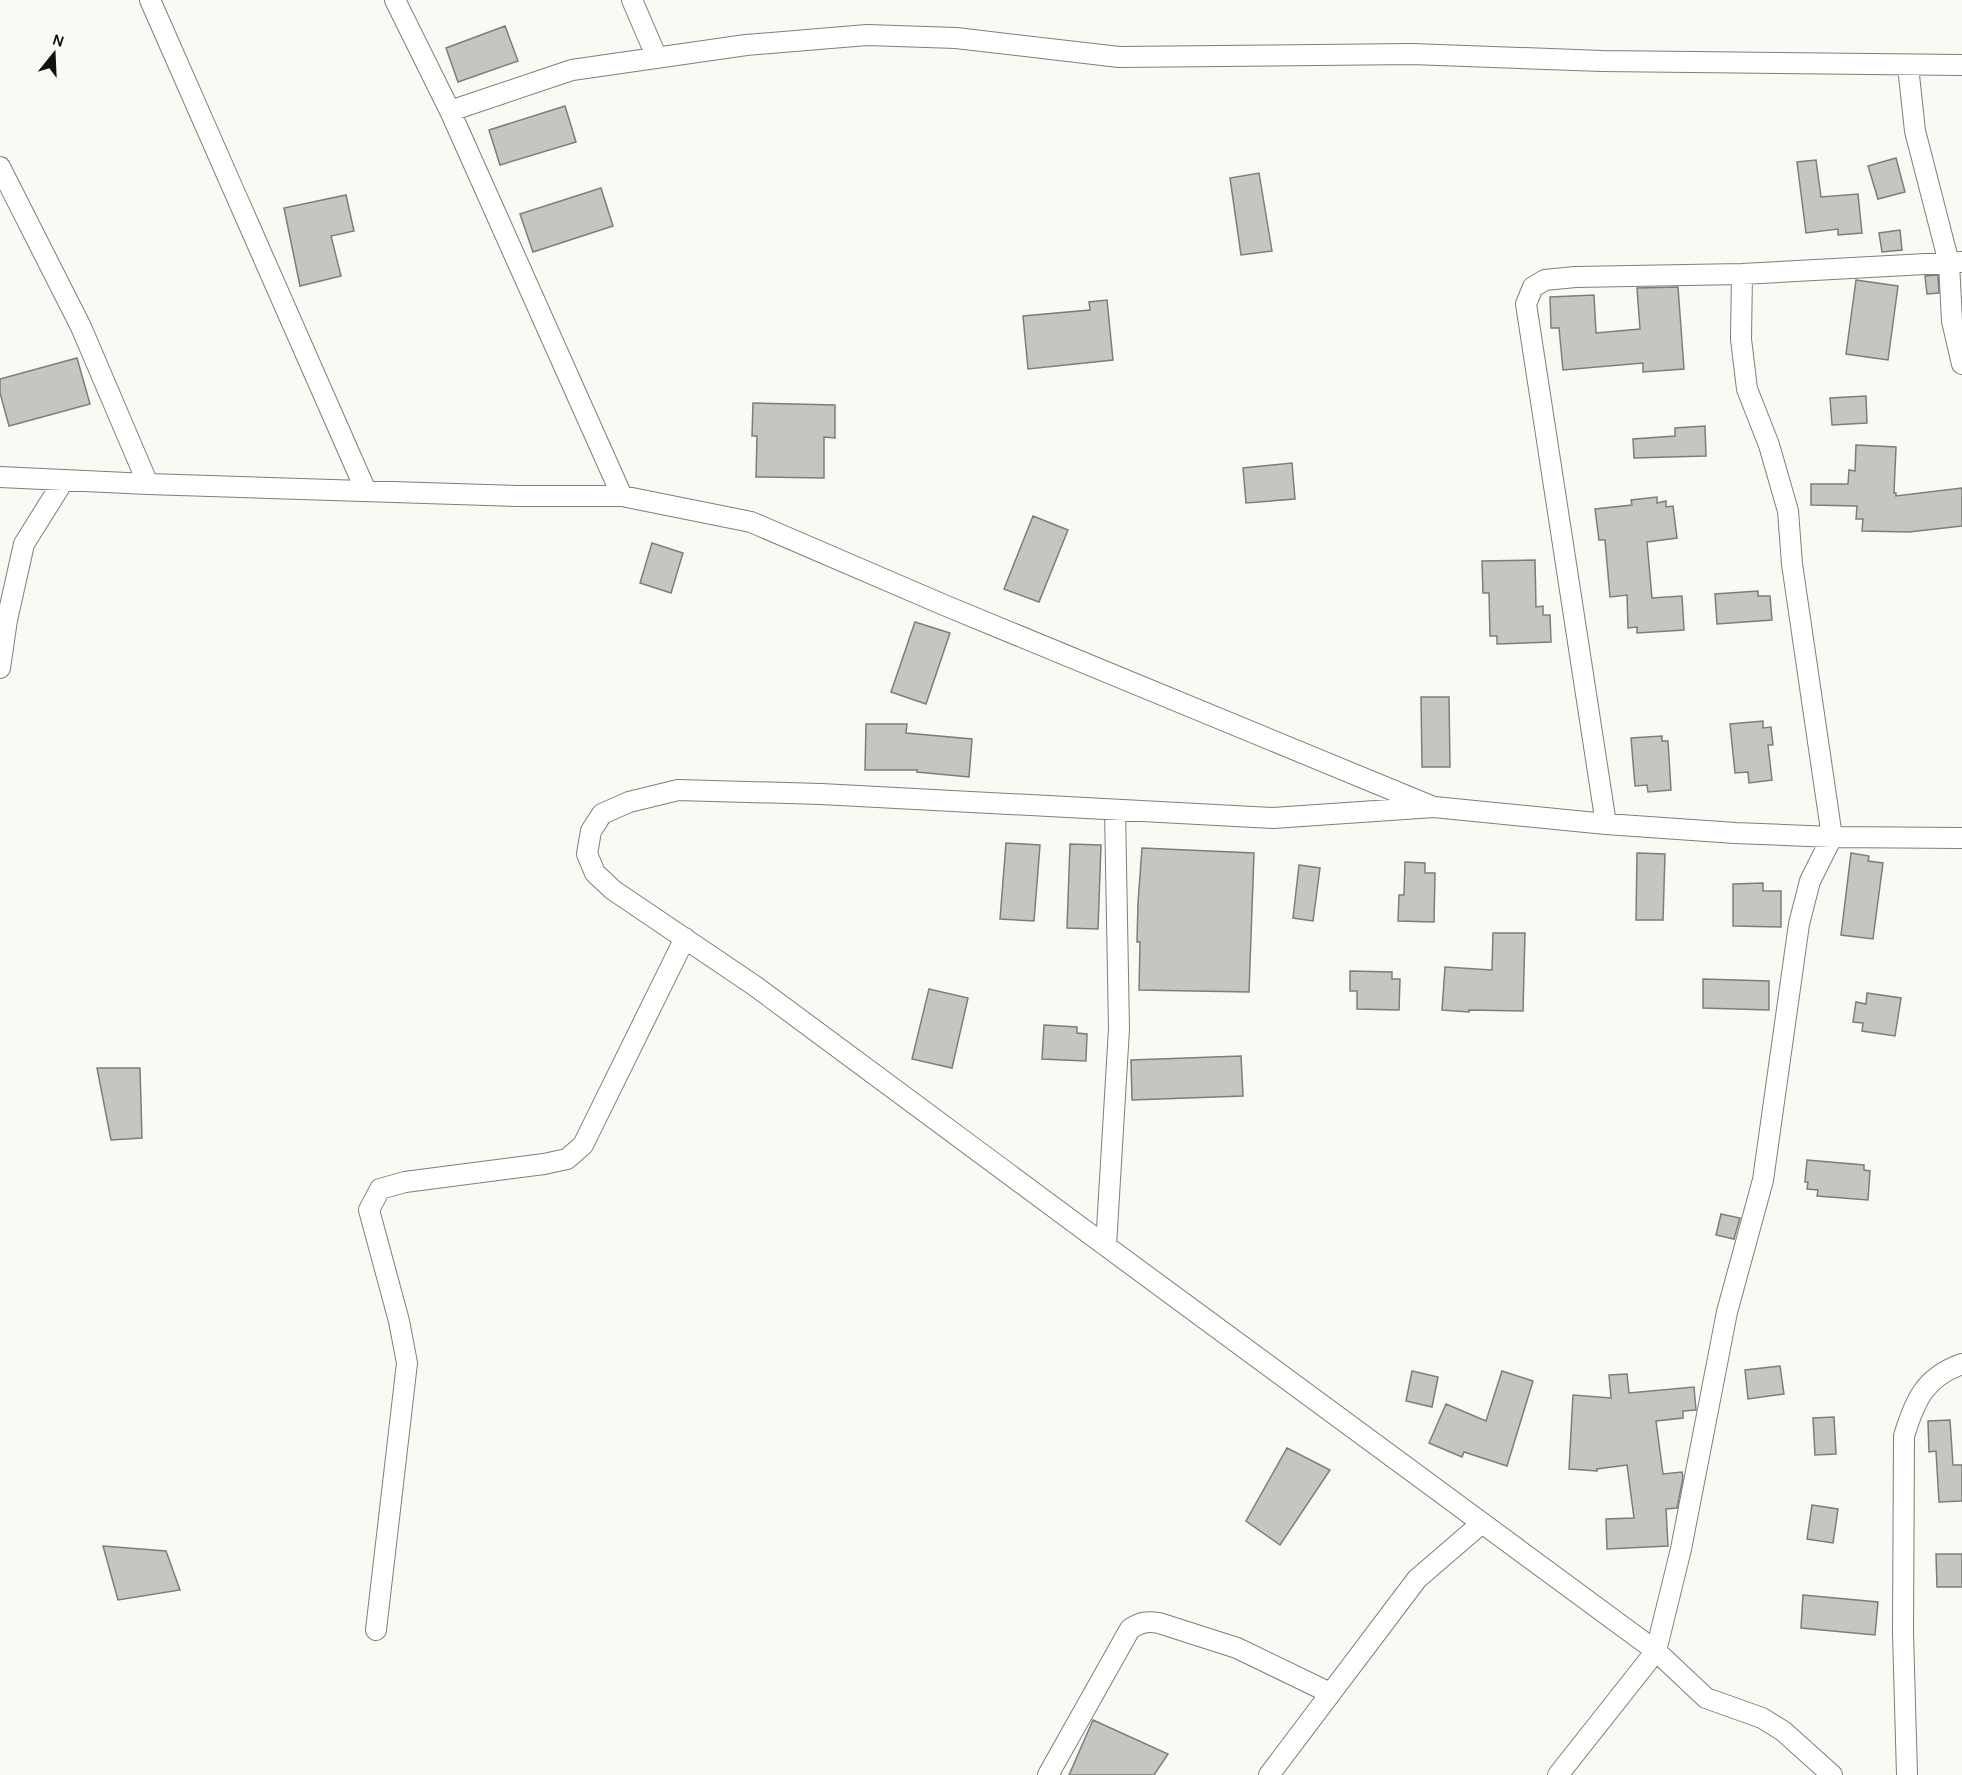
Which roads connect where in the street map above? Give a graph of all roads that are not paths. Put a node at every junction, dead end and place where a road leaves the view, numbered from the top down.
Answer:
1 (150, 0) edge
2 (395, 0) edge
3 (633, 0) edge
4 (657, 58) junction
5 (1962, 65) edge
6 (1908, 66) junction
7 (450, 111) junction
8 (0, 167) edge
9 (1955, 262) edge
10 (1742, 274) junction
11 (1962, 364) edge
12 (0, 477) edge
13 (64, 480) junction
14 (148, 484) junction
15 (366, 491) junction
16 (622, 496) junction
17 (0, 668) edge
18 (1434, 807) junction
19 (1115, 810) junction
20 (1606, 824) junction
21 (1832, 837) junction
22 (1962, 838) edge
23 (685, 938) junction
24 (1106, 1246) junction
25 (1962, 1364) edge
26 (1482, 1523) junction
27 (376, 1630) dead end
28 (1656, 1652) junction
29 (1330, 1693) junction
30 (1048, 1775) edge
31 (1269, 1775) edge
32 (1558, 1775) edge
33 (1832, 1775) edge
34 (1907, 1775) edge

1 - 15 street
2 - 7 street
3 - 4 street
4 - 6 street
4 - 7 street
5 - 6 street
6 - 9 street
7 - 16 street
8 - 14 street
9 - 10 street
9 - 11 street
10 - 20 street
10 - 21 street
12 - 13 street
13 - 14 street
13 - 17 street
14 - 15 street
15 - 16 street
16 - 18 street
18 - 19 street
18 - 20 street
19 - 23 street
19 - 24 street
20 - 21 street
21 - 22 street
21 - 28 street
23 - 24 street
23 - 27 street
24 - 26 street
25 - 34 street
26 - 28 street
26 - 29 street
28 - 32 street
28 - 33 street
29 - 30 street
29 - 31 street

